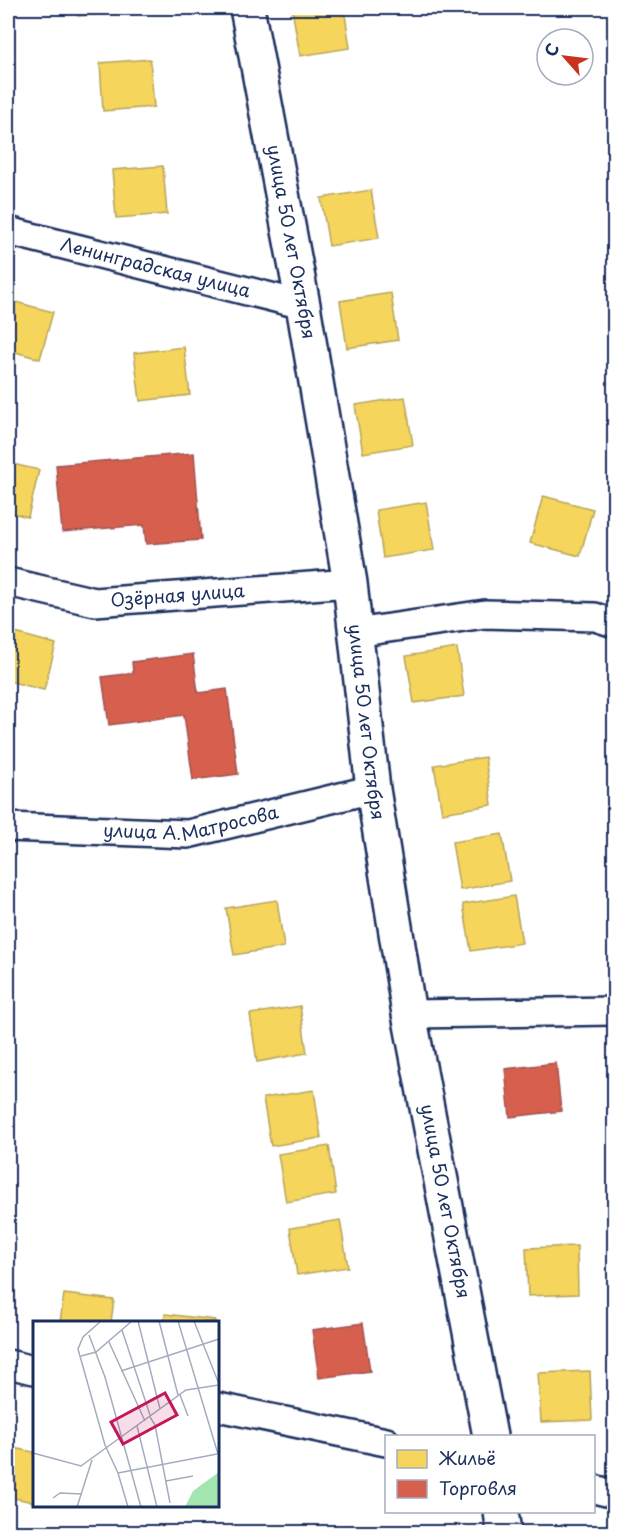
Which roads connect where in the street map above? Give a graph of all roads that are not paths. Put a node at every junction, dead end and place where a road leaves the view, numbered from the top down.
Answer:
1 (247, 8) edge
2 (8, 231) edge
3 (303, 306) junction
4 (8, 582) edge
5 (350, 583) junction
6 (615, 623) edge
7 (355, 633) junction
8 (374, 789) junction
9 (8, 827) edge
10 (615, 1011) edge
11 (409, 1014) junction
12 (8, 1364) edge
13 (33, 1370) edge
14 (219, 1407) edge
15 (490, 1435) edge
16 (385, 1442) edge
17 (595, 1489) edge
18 (615, 1494) edge
19 (501, 1513) edge
20 (504, 1533) edge

1 - 3 main road, улица 50 лет Октября
2 - 3 street, Ленинградская улица
3 - 5 main road, улица 50 лет Октября
4 - 5 street, Озёрная улица
5 - 7 main road, улица 50 лет Октября
6 - 7 street
7 - 8 main road, улица 50 лет Октября
8 - 9 street, улица А.Матросова
8 - 11 main road, улица 50 лет Октября
10 - 11 street
11 - 15 main road, улица 50 лет Октября
12 - 13 street
14 - 16 street
17 - 18 street
19 - 20 main road

